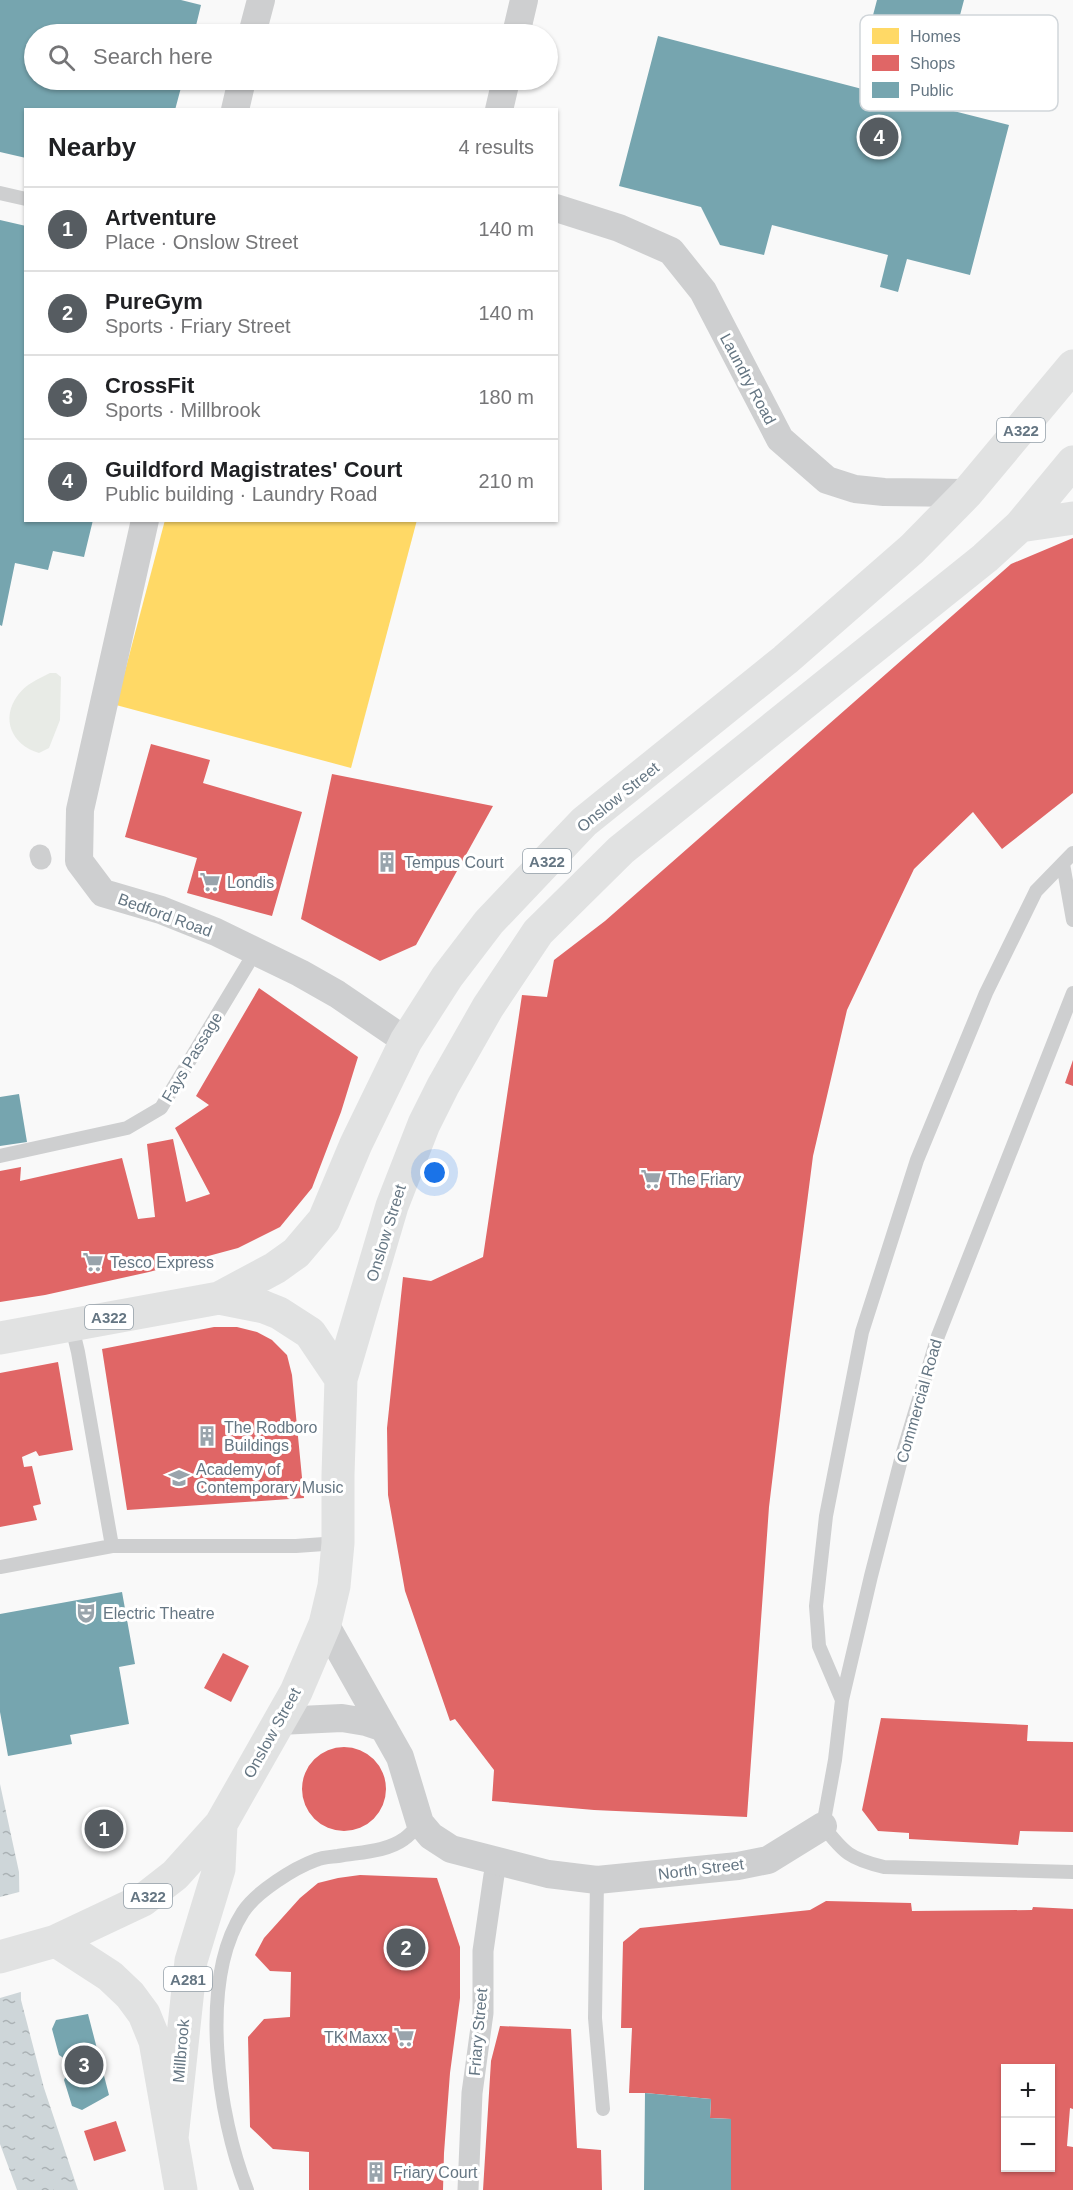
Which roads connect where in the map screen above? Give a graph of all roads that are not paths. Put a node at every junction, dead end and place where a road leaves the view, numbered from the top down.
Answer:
1 (261, 0) edge
2 (524, 0) edge
3 (255, 24) edge
4 (518, 24) edge
5 (504, 90) edge
6 (499, 108) edge
7 (0, 193) edge
8 (24, 199) edge
9 (558, 209) edge
10 (1073, 366) edge
11 (1073, 462) edge
12 (967, 493) junction
13 (1073, 518) edge
14 (145, 522) edge
15 (1020, 526) junction
16 (1068, 859) edge
17 (1073, 920) edge
18 (255, 952) junction
19 (1073, 993) edge
20 (406, 1041) junction
21 (0, 1156) edge
22 (219, 1298) junction
23 (0, 1338) edge
24 (75, 1338) junction
25 (341, 1379) junction
26 (339, 1543) junction
27 (112, 1546) junction
28 (200, 1546) junction
29 (200, 1561) dead end
30 (0, 1568) edge
31 (325, 1624) junction
32 (842, 1700) junction
33 (279, 1721) junction
34 (384, 1728) junction
35 (420, 1823) junction
36 (221, 1824) junction
37 (823, 1826) junction
38 (1073, 1872) edge
39 (494, 1875) dead end
40 (597, 1880) junction
41 (56, 1941) junction
42 (0, 1957) edge
43 (603, 2109) dead end
44 (172, 2138) junction
45 (181, 2190) edge
46 (247, 2190) edge
47 (468, 2190) edge

1 - 3 street
2 - 4 street
5 - 6 street
7 - 8 lane
9 - 12 street, Laundry Road
10 - 12 main road, Onslow Street / A322
11 - 15 main road, Onslow Street / A322
12 - 20 main road, Onslow Street / A322
13 - 15 main road
14 - 18 street, Bedford Road
15 - 25 main road, Onslow Street / A322
16 - 17 lane
16 - 32 lane
18 - 20 street, Bedford Road
18 - 21 lane, Fays Passage
19 - 32 lane, Commercial Road
20 - 22 main road, Onslow Street / A322
22 - 24 main road, A322
22 - 25 main road, A322
23 - 24 main road, A322
24 - 27 lane
25 - 26 main road, Onslow Street / A322
26 - 28 lane
26 - 31 main road, Onslow Street / A322
27 - 28 lane
27 - 30 lane
28 - 29 lane
31 - 33 main road, Onslow Street
31 - 34 street
32 - 37 lane, Commercial Road
33 - 34 street
33 - 36 main road, Onslow Street
34 - 35 street
35 - 40 street, North Street
35 - 46 lane
36 - 41 main road, Onslow Street / A322
36 - 44 main road, Millbrook / A281
37 - 38 lane
37 - 40 street, North Street
39 - 47 street, Friary Street
40 - 43 lane
41 - 42 main road, Onslow Street / A322
41 - 44 main road, Millbrook / A281
44 - 45 main road, Millbrook / A281

